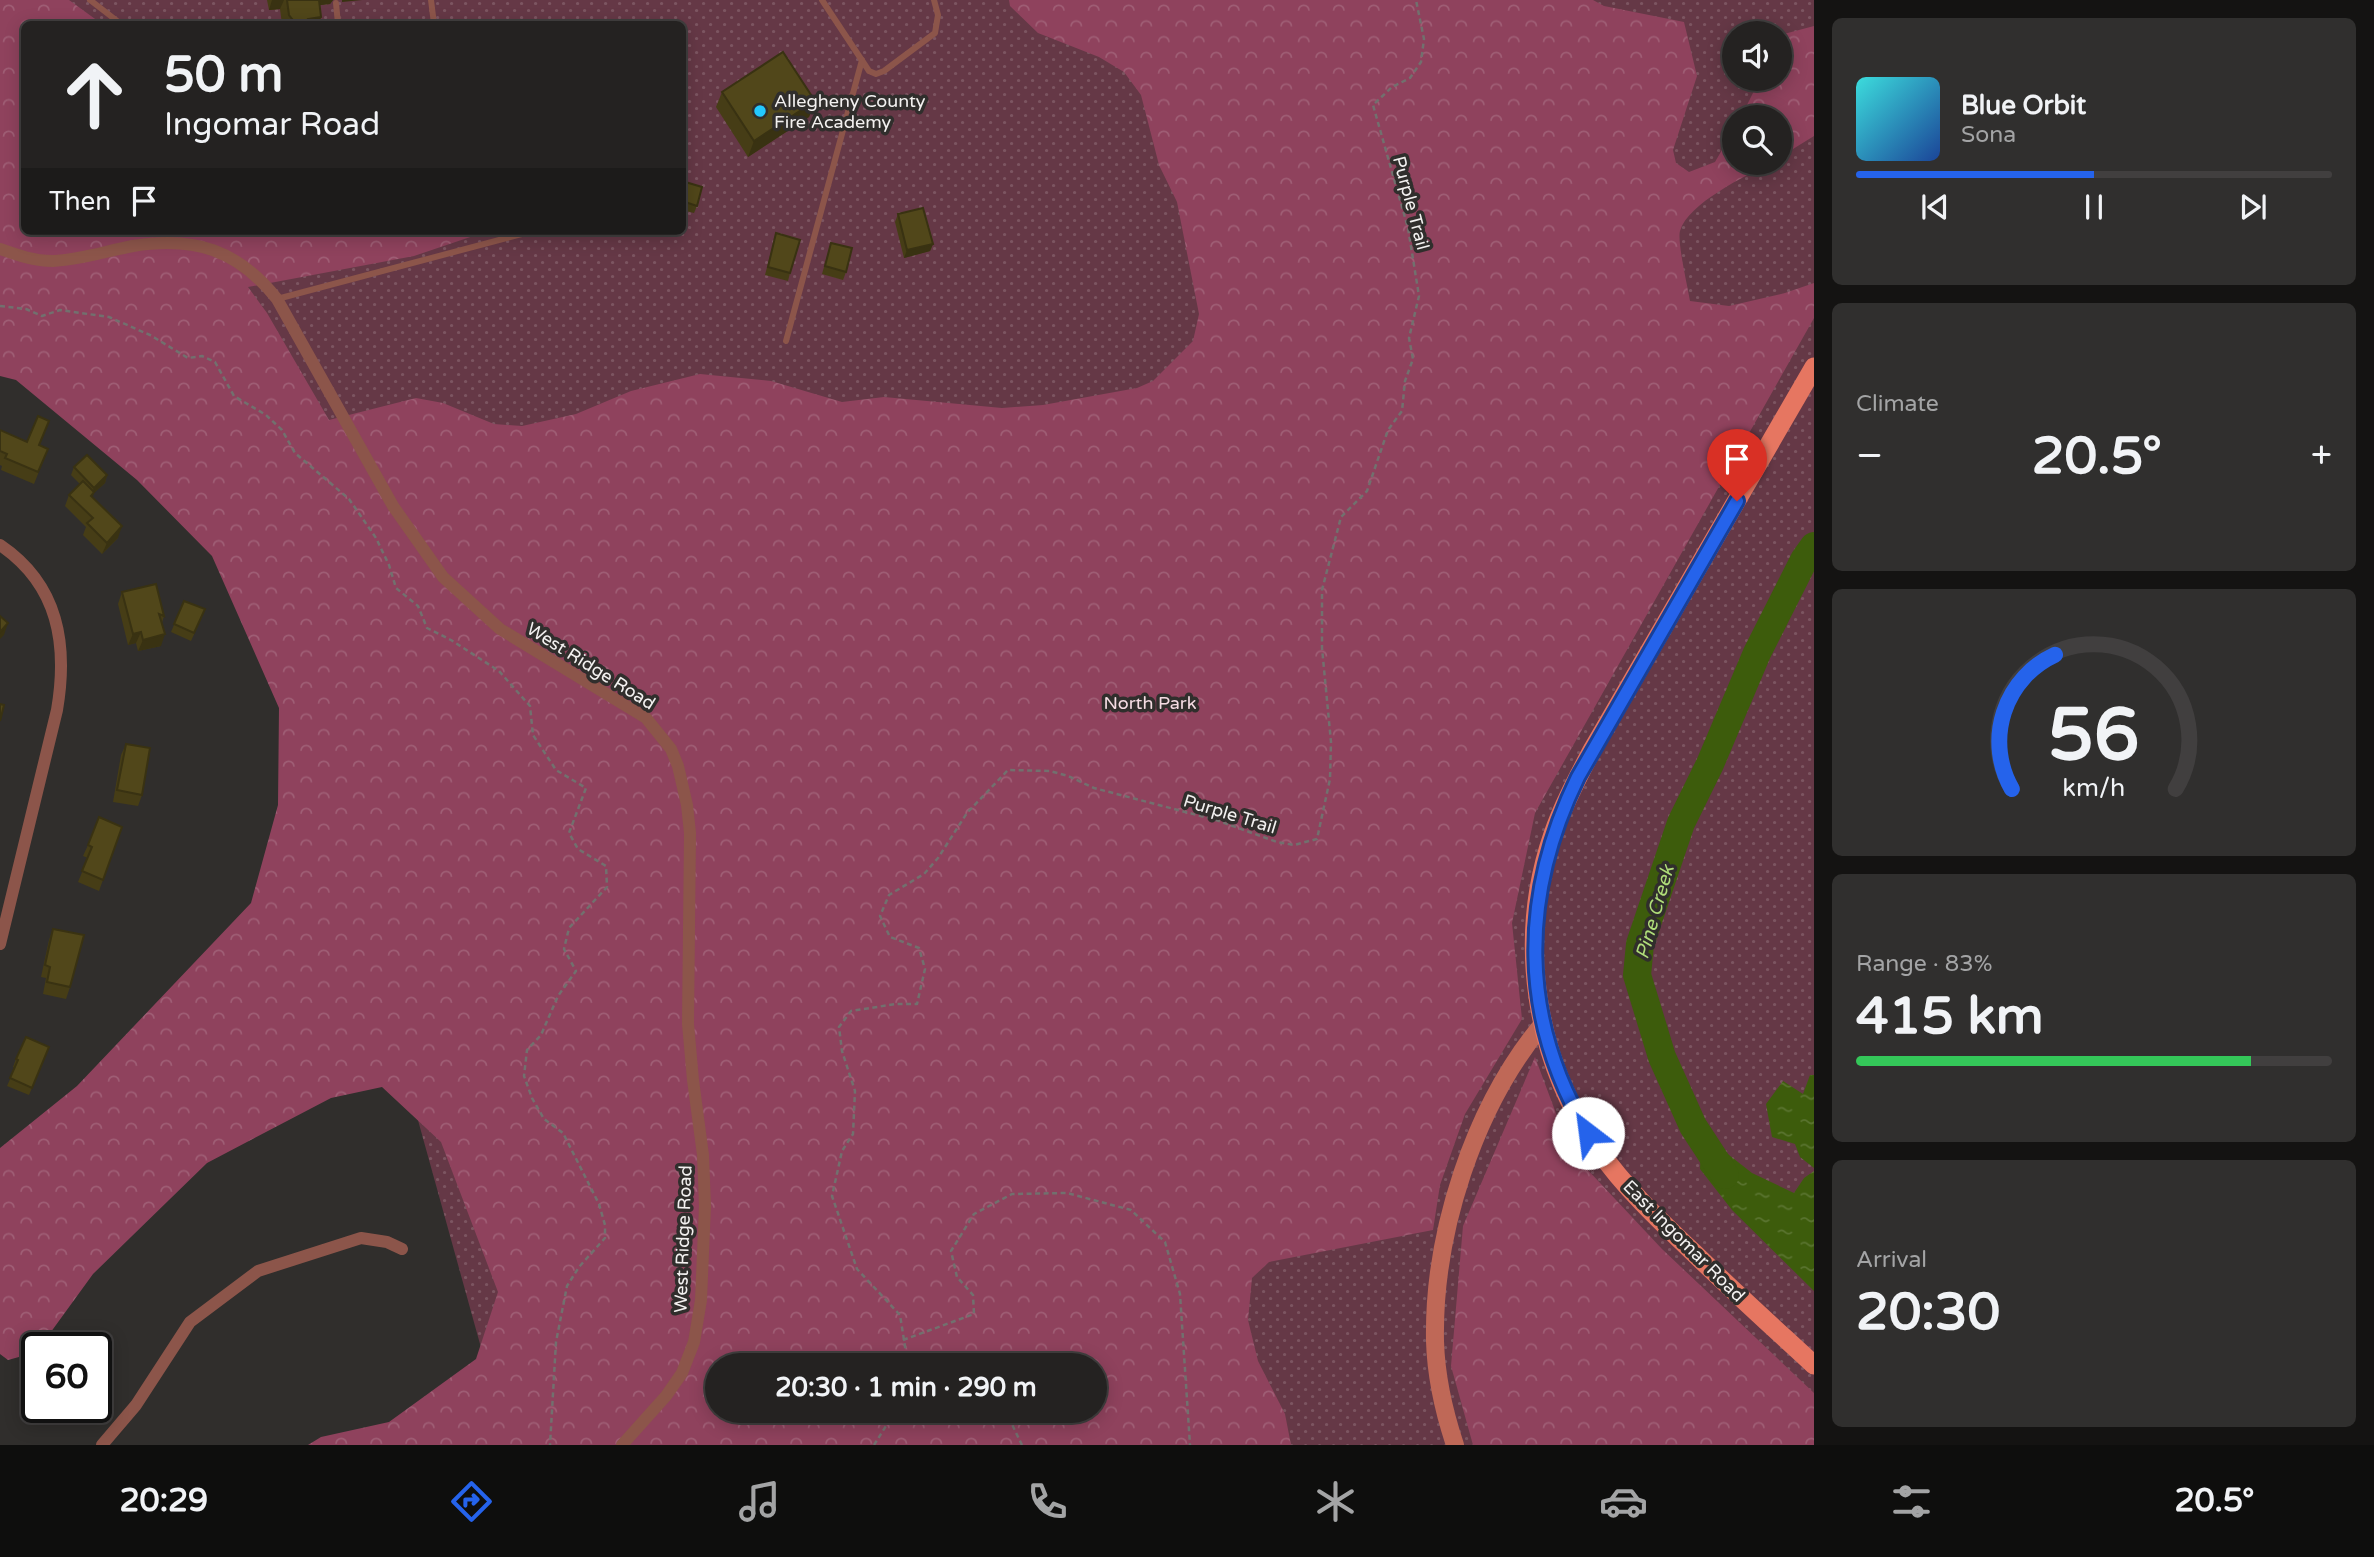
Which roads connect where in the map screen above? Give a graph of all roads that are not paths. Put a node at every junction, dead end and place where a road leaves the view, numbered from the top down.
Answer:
1 (90, 0) edge
2 (431, 0) edge
3 (822, 0) edge
4 (934, 0) edge
5 (336, 3) dead end
6 (117, 21) edge
7 (338, 21) edge
8 (434, 21) edge
9 (862, 60) junction
10 (518, 235) edge
11 (0, 249) edge
12 (277, 299) junction
13 (786, 341) dead end
14 (1814, 367) edge
15 (0, 545) edge
16 (0, 944) edge
17 (1542, 1025) junction
18 (402, 1250) dead end
19 (1814, 1365) edge
20 (102, 1445) edge
21 (622, 1445) edge
22 (1455, 1445) edge

1 - 6 lane
2 - 8 lane
3 - 9 lane
4 - 9 lane
5 - 7 lane
9 - 13 lane
10 - 12 lane
11 - 12 street, West Ridge Road
12 - 21 street, West Ridge Road
14 - 17 main road, East Ingomar Road
15 - 16 street
17 - 19 main road, East Ingomar Road
17 - 22 street
18 - 20 street

